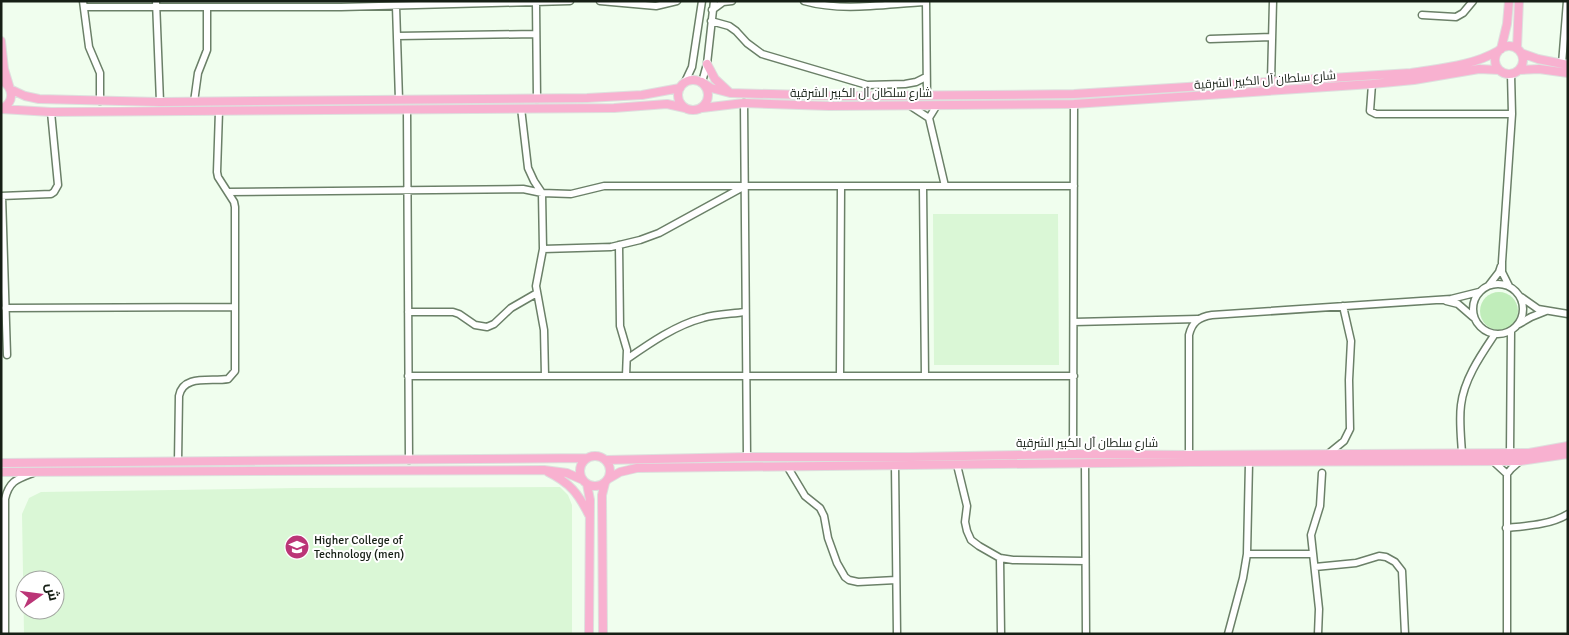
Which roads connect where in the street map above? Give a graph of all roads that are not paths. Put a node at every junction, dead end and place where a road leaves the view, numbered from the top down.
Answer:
1 (570, 1) edge
2 (600, 1) edge
3 (677, 1) edge
4 (702, 1) edge
5 (714, 1) edge
6 (732, 1) edge
7 (804, 1) edge
8 (1273, 1) edge
9 (1473, 1) edge
10 (1509, 1) edge
11 (1519, 1) edge
12 (723, 2) edge
13 (926, 2) edge
14 (417, 3) edge
15 (536, 3) junction
16 (84, 4) edge
17 (157, 4) edge
18 (341, 4) edge
19 (1567, 4) edge
20 (396, 6) junction
21 (207, 7) junction
22 (712, 10) junction
23 (1422, 15) dead end
24 (711, 21) junction
25 (536, 34) junction
26 (397, 36) junction
27 (1272, 37) junction
28 (1210, 39) dead end
29 (1, 40) edge
30 (1500, 50) junction
31 (1519, 51) junction
32 (707, 64) junction
33 (1565, 64) edge
34 (1499, 70) junction
35 (1519, 70) junction
36 (1511, 74) junction
37 (1568, 74) edge
38 (926, 76) junction
39 (1, 80) edge
40 (1272, 81) junction
41 (702, 82) junction
42 (1372, 84) junction
43 (682, 85) junction
44 (10, 88) junction
45 (730, 93) junction
46 (926, 96) junction
47 (537, 99) junction
48 (398, 100) junction
49 (100, 101) junction
50 (160, 102) junction
51 (194, 102) junction
52 (744, 103) junction
53 (1074, 104) junction
54 (908, 105) junction
55 (937, 105) junction
56 (521, 108) junction
57 (685, 108) junction
58 (702, 108) junction
59 (1, 109) edge
60 (407, 110) junction
61 (219, 111) junction
62 (51, 112) junction
63 (1512, 114) junction
64 (929, 118) junction
65 (923, 186) junction
66 (945, 186) junction
67 (1074, 186) junction
68 (744, 187) junction
69 (841, 187) junction
70 (408, 189) junction
71 (228, 192) junction
72 (542, 193) junction
73 (2, 196) edge
74 (619, 245) junction
75 (543, 250) junction
76 (1502, 262) junction
77 (1489, 285) junction
78 (1509, 286) junction
79 (1479, 292) junction
80 (536, 293) junction
81 (1520, 296) junction
82 (1438, 300) junction
83 (1343, 306) junction
84 (235, 307) junction
85 (5, 308) junction
86 (1546, 311) junction
87 (408, 312) junction
88 (745, 312) junction
89 (1568, 314) edge
90 (1198, 319) junction
91 (1476, 320) junction
92 (1074, 322) junction
93 (1518, 325) junction
94 (1511, 330) junction
95 (1495, 334) junction
96 (7, 355) dead end
97 (627, 359) junction
98 (408, 376) junction
99 (545, 376) junction
100 (626, 376) junction
101 (746, 376) junction
102 (840, 376) junction
103 (925, 376) junction
104 (1074, 376) junction
105 (1568, 446) edge
106 (1462, 452) junction
107 (1510, 453) junction
108 (1073, 454) junction
109 (1328, 454) junction
110 (1568, 454) edge
111 (1190, 455) junction
112 (746, 456) junction
113 (587, 458) junction
114 (409, 460) junction
115 (606, 460) junction
116 (1520, 461) junction
117 (178, 462) junction
118 (1494, 462) junction
119 (1, 463) edge
120 (1249, 463) junction
121 (1085, 464) junction
122 (894, 465) junction
123 (957, 465) junction
124 (787, 466) junction
125 (544, 470) junction
126 (1, 472) edge
127 (33, 473) junction
128 (1322, 473) dead end
129 (1507, 474) junction
130 (607, 481) junction
131 (585, 482) junction
132 (3, 507) edge
133 (1568, 514) edge
134 (590, 516) junction
135 (1506, 528) junction
136 (1247, 554) junction
137 (1313, 554) junction
138 (1000, 558) junction
139 (1085, 561) junction
140 (1315, 567) junction
141 (896, 580) junction
142 (5, 634) edge
143 (589, 634) edge
144 (603, 634) edge
145 (897, 634) edge
146 (1001, 634) edge
147 (1086, 634) edge
148 (1228, 634) edge
149 (1318, 634) edge
150 (1405, 634) edge
151 (1507, 634) edge

1 - 15 street
2 - 3 street
4 - 43 street
5 - 22 street
6 - 12 street
7 - 13 street
8 - 27 street
9 - 23 street
10 - 30 main road
11 - 31 main road
12 - 22 street
13 - 38 street
14 - 15 street
14 - 20 street
15 - 25 street
16 - 17 street
16 - 49 street
17 - 21 street
17 - 50 street
18 - 20 street
18 - 21 street
19 - 33 street
20 - 26 street
21 - 51 street
22 - 24 street
24 - 32 street
24 - 38 street
25 - 26 street
25 - 47 street
26 - 48 street
27 - 28 street
27 - 40 street
29 - 44 main road
30 - 31 main road
30 - 34 main road
30 - 40 main road, شارع سلطان آل الكبير الشرقية
31 - 33 main road
31 - 35 main road
32 - 41 street
32 - 45 main road
34 - 36 main road
34 - 42 main road, شارع سلطان آل الكبير الشرقية
35 - 36 main road
35 - 37 main road
36 - 63 street
38 - 46 street
39 - 44 main road
40 - 46 main road, شارع سلطان آل الكبير الشرقية
41 - 43 main road
41 - 45 main road, شارع سلطان آل الكبير الشرقية
41 - 58 main road
42 - 53 main road, شارع سلطان آل الكبير الشرقية
42 - 63 street
43 - 47 main road
43 - 57 main road
44 - 49 main road
44 - 59 main road
45 - 46 main road, شارع سلطان آل الكبير الشرقية
47 - 48 main road
48 - 51 main road
49 - 50 main road
50 - 51 main road
52 - 54 main road, شارع سلطان آل الكبير الشرقية
52 - 58 main road, شارع سلطان آل الكبير الشرقية
52 - 68 street
53 - 55 main road, شارع سلطان آل الكبير الشرقية
53 - 67 street
54 - 55 main road, شارع سلطان آل الكبير الشرقية
54 - 64 street
55 - 64 street
56 - 57 main road
56 - 60 main road
56 - 72 street
57 - 58 main road
59 - 62 main road
60 - 61 main road
60 - 70 street
61 - 62 main road
61 - 71 street
62 - 73 street
63 - 76 street
64 - 66 street
65 - 66 street
65 - 69 street
65 - 103 street
66 - 67 street
67 - 92 street
68 - 69 street
68 - 72 street
68 - 74 street
68 - 88 street
69 - 102 street
70 - 71 street
70 - 72 street
70 - 87 street
71 - 84 street
72 - 75 street
73 - 85 street
74 - 75 street
74 - 97 street
75 - 80 street
76 - 77 street
76 - 78 street
77 - 78 street
77 - 79 street
78 - 81 street
79 - 82 street
79 - 91 street
80 - 87 street
80 - 99 street
81 - 86 street
81 - 93 street
82 - 83 street
82 - 91 street
83 - 90 street
83 - 109 street
84 - 85 street
84 - 117 street
85 - 96 street
86 - 89 street
86 - 93 street
87 - 98 street
88 - 97 street
88 - 101 street
90 - 92 street
90 - 111 street
91 - 95 street
92 - 104 street
93 - 94 street
94 - 95 street
94 - 107 street
95 - 106 street
97 - 100 street
98 - 99 street
98 - 114 street
99 - 100 street
100 - 101 street
101 - 102 street
101 - 112 street
102 - 103 street
103 - 104 street
104 - 108 street
105 - 107 main road, شارع سلطان آل الكبير الشرقية
106 - 107 main road, شارع سلطان آل الكبير الشرقية
106 - 109 main road, شارع سلطان آل الكبير الشرقية
108 - 111 main road, شارع سلطان آل الكبير الشرقية
108 - 112 main road, شارع سلطان آل الكبير الشرقية
109 - 111 main road, شارع سلطان آل الكبير الشرقية
110 - 116 main road, شارع سلطان آل الكبير الشرقية
112 - 115 main road, شارع سلطان آل الكبير الشرقية
113 - 114 main road
113 - 115 main road
113 - 131 main road
114 - 117 main road
115 - 130 main road
116 - 118 main road, شارع سلطان آل الكبير الشرقية
116 - 129 street
117 - 119 main road
118 - 120 main road, شارع سلطان آل الكبير الشرقية
118 - 129 street
120 - 121 main road, شارع سلطان آل الكبير الشرقية
120 - 136 street
121 - 123 main road, شارع سلطان آل الكبير الشرقية
121 - 139 street
122 - 123 main road, شارع سلطان آل الكبير الشرقية
122 - 124 main road, شارع سلطان آل الكبير الشرقية
122 - 141 street
123 - 138 street
124 - 130 main road, شارع سلطان آل الكبير الشرقية
124 - 141 street
125 - 127 main road
125 - 131 main road
125 - 134 main road
126 - 127 main road
127 - 132 street
128 - 137 street
129 - 135 street
130 - 131 main road
130 - 144 main road
131 - 134 main road
132 - 142 street
133 - 135 street
134 - 143 main road
135 - 151 street
136 - 137 street
136 - 148 street
137 - 140 street
138 - 139 street
138 - 146 street
139 - 147 street
140 - 149 street
140 - 150 street
141 - 145 street

